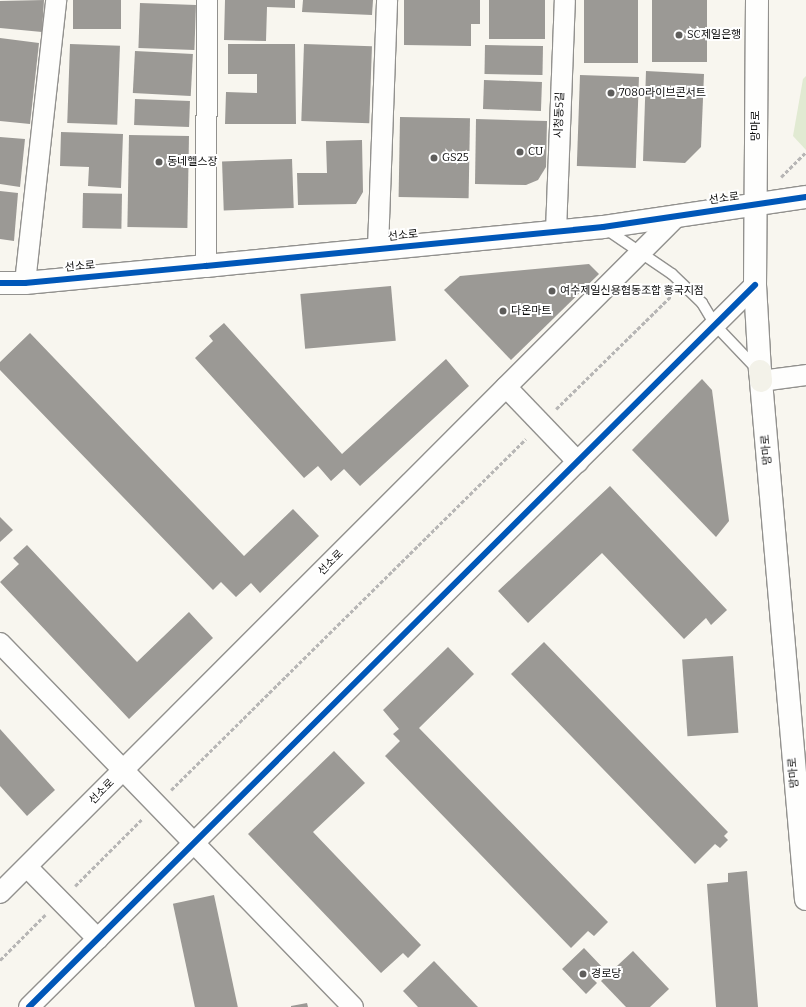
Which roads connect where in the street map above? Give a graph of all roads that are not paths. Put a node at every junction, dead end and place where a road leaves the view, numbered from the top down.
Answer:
1 (56, 0) edge
2 (207, 0) edge
3 (387, 0) edge
4 (565, 0) edge
5 (757, 0) edge
6 (806, 197) edge
7 (755, 204) junction
8 (678, 215) junction
9 (603, 227) junction
10 (556, 231) junction
11 (378, 248) junction
12 (641, 253) junction
13 (206, 266) junction
14 (0, 282) edge
15 (25, 283) junction
16 (755, 285) junction
17 (716, 326) junction
18 (806, 375) edge
19 (760, 376) junction
20 (506, 387) junction
21 (578, 462) junction
22 (0, 643) edge
23 (123, 771) junction
24 (802, 816) edge
25 (194, 843) junction
26 (27, 867) junction
27 (0, 893) edge
28 (806, 899) edge
29 (98, 939) junction
30 (29, 1007) edge
31 (353, 1007) edge

1 - 15 street
2 - 13 street
3 - 11 street
4 - 10 street, 시청동5길
5 - 7 street, 망마로
6 - 7 street, 선소로
7 - 8 street, 선소로
7 - 16 street, 망마로
8 - 9 street, 선소로
8 - 12 street, 선소로
9 - 10 street, 선소로
9 - 12 lane
10 - 11 street, 선소로
11 - 13 street, 선소로
12 - 17 lane
12 - 20 street, 선소로
13 - 15 street, 선소로
14 - 15 street, 선소로
16 - 17 street
16 - 19 street, 망마로
17 - 19 lane
17 - 21 street
18 - 19 street
19 - 24 street, 망마로
20 - 21 street
20 - 23 street, 선소로
21 - 25 street
22 - 23 street
23 - 25 street
23 - 26 street, 선소로
24 - 28 street, 망마로
25 - 29 street
25 - 31 street
26 - 27 street, 선소로
26 - 29 street
29 - 30 street

